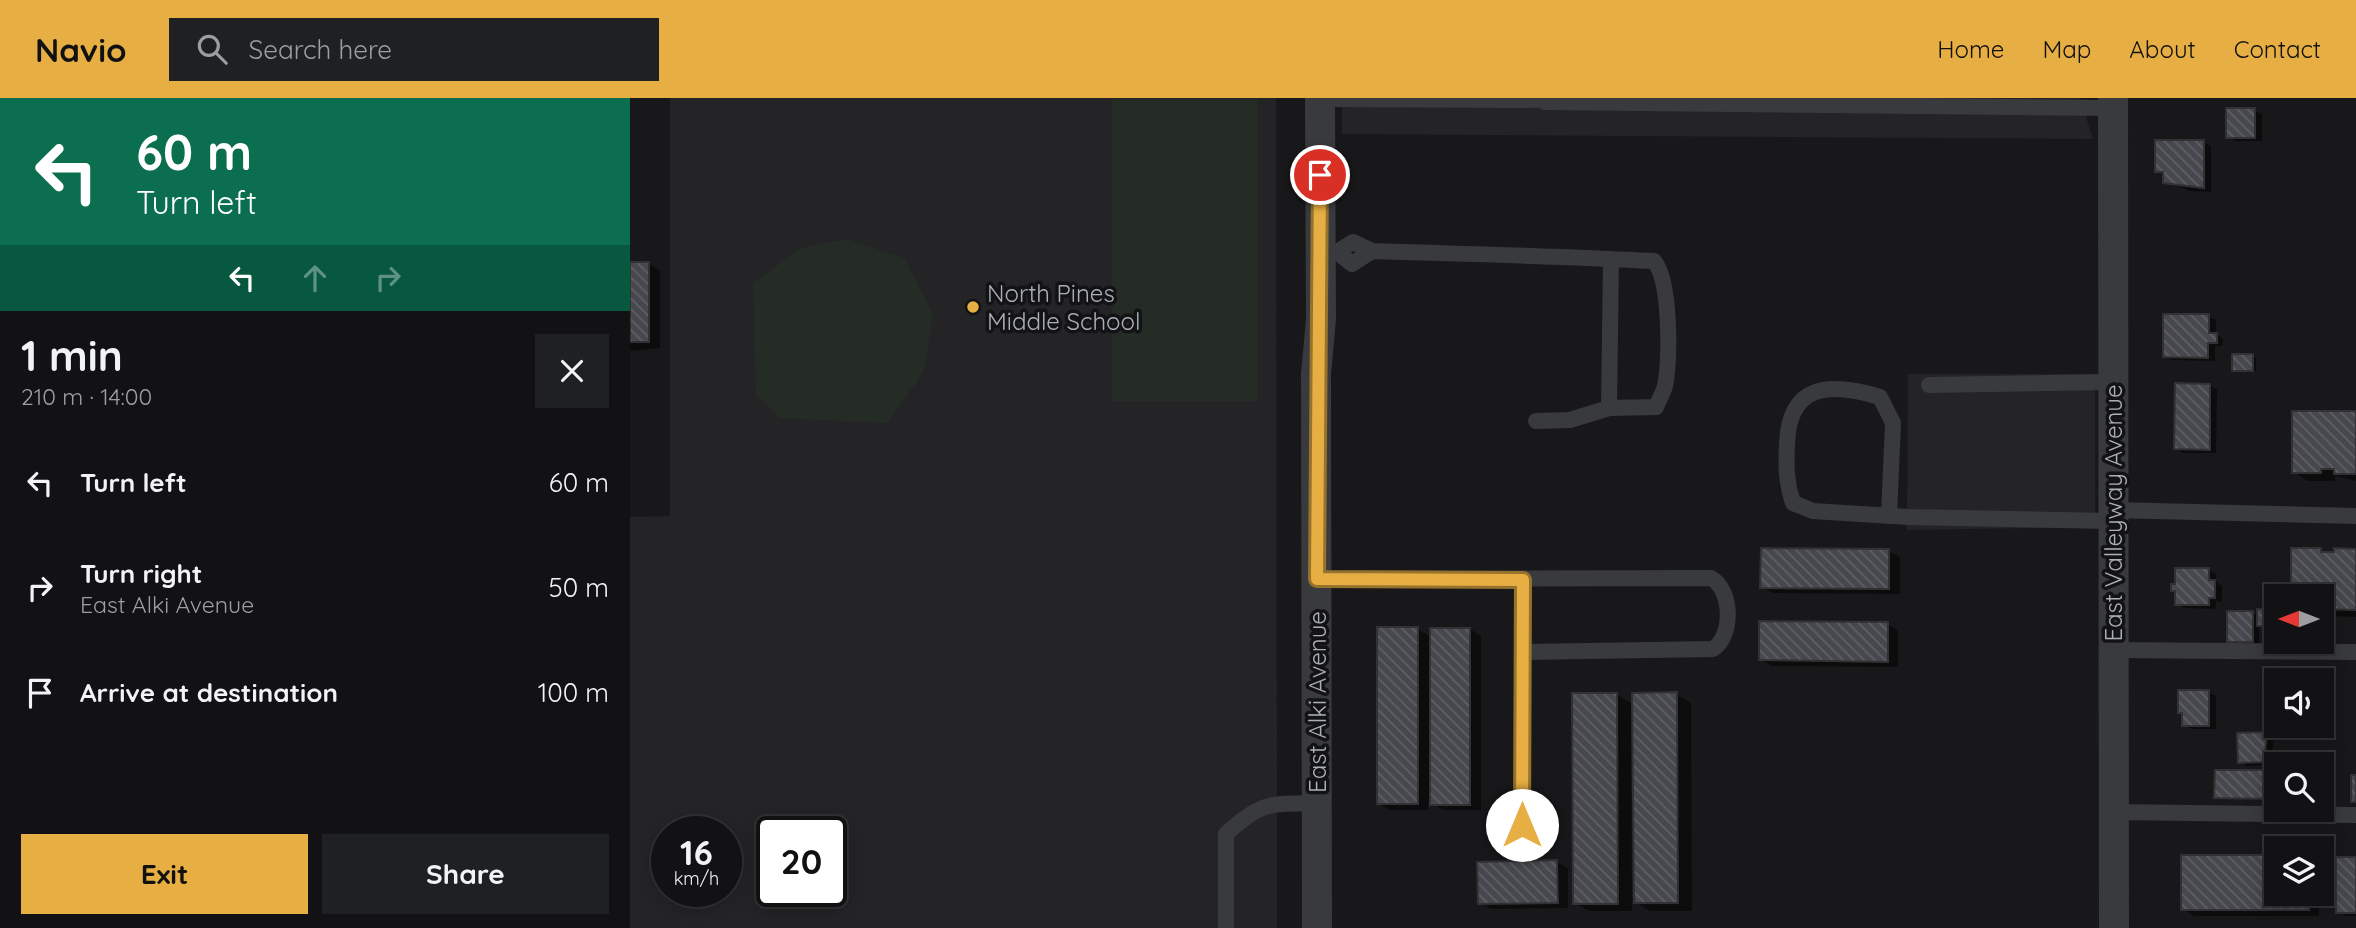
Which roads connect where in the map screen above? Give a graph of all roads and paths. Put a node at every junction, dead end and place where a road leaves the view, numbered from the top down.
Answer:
1 (1320, 98) edge
2 (1566, 98) edge
3 (1545, 102) junction
4 (2113, 103) edge
5 (1329, 252) junction
6 (1611, 258) junction
7 (2113, 382) junction
8 (1929, 384) dead end
9 (1609, 408) junction
10 (1536, 421) dead end
11 (2113, 515) junction
12 (1889, 516) junction
13 (2356, 516) edge
14 (1317, 579) junction
15 (1523, 580) junction
16 (2113, 650) junction
17 (1523, 652) junction
18 (2356, 652) edge
19 (1317, 803) junction
20 (2113, 812) junction
21 (2356, 815) edge
22 (1522, 825) dead end
23 (1226, 928) edge
24 (1317, 928) edge
25 (2113, 928) edge

1 - 3 lane
1 - 5 street, East Alki Avenue
2 - 3 lane
3 - 4 lane
4 - 7 street, East Valleyway Avenue
5 - 6 lane
5 - 14 street, East Alki Avenue
6 - 9 lane
6 - 9 lane
7 - 8 lane
7 - 11 street, East Valleyway Avenue
9 - 10 lane
11 - 12 lane
11 - 13 lane
11 - 16 street, East Valleyway Avenue
12 - 12 lane
14 - 15 lane
14 - 19 street, East Alki Avenue
15 - 17 lane
15 - 17 lane
16 - 18 lane
16 - 20 street, East Valleyway Avenue
17 - 22 lane
19 - 23 lane
19 - 24 street, East Alki Avenue
20 - 21 lane
20 - 25 street, East Valleyway Avenue

